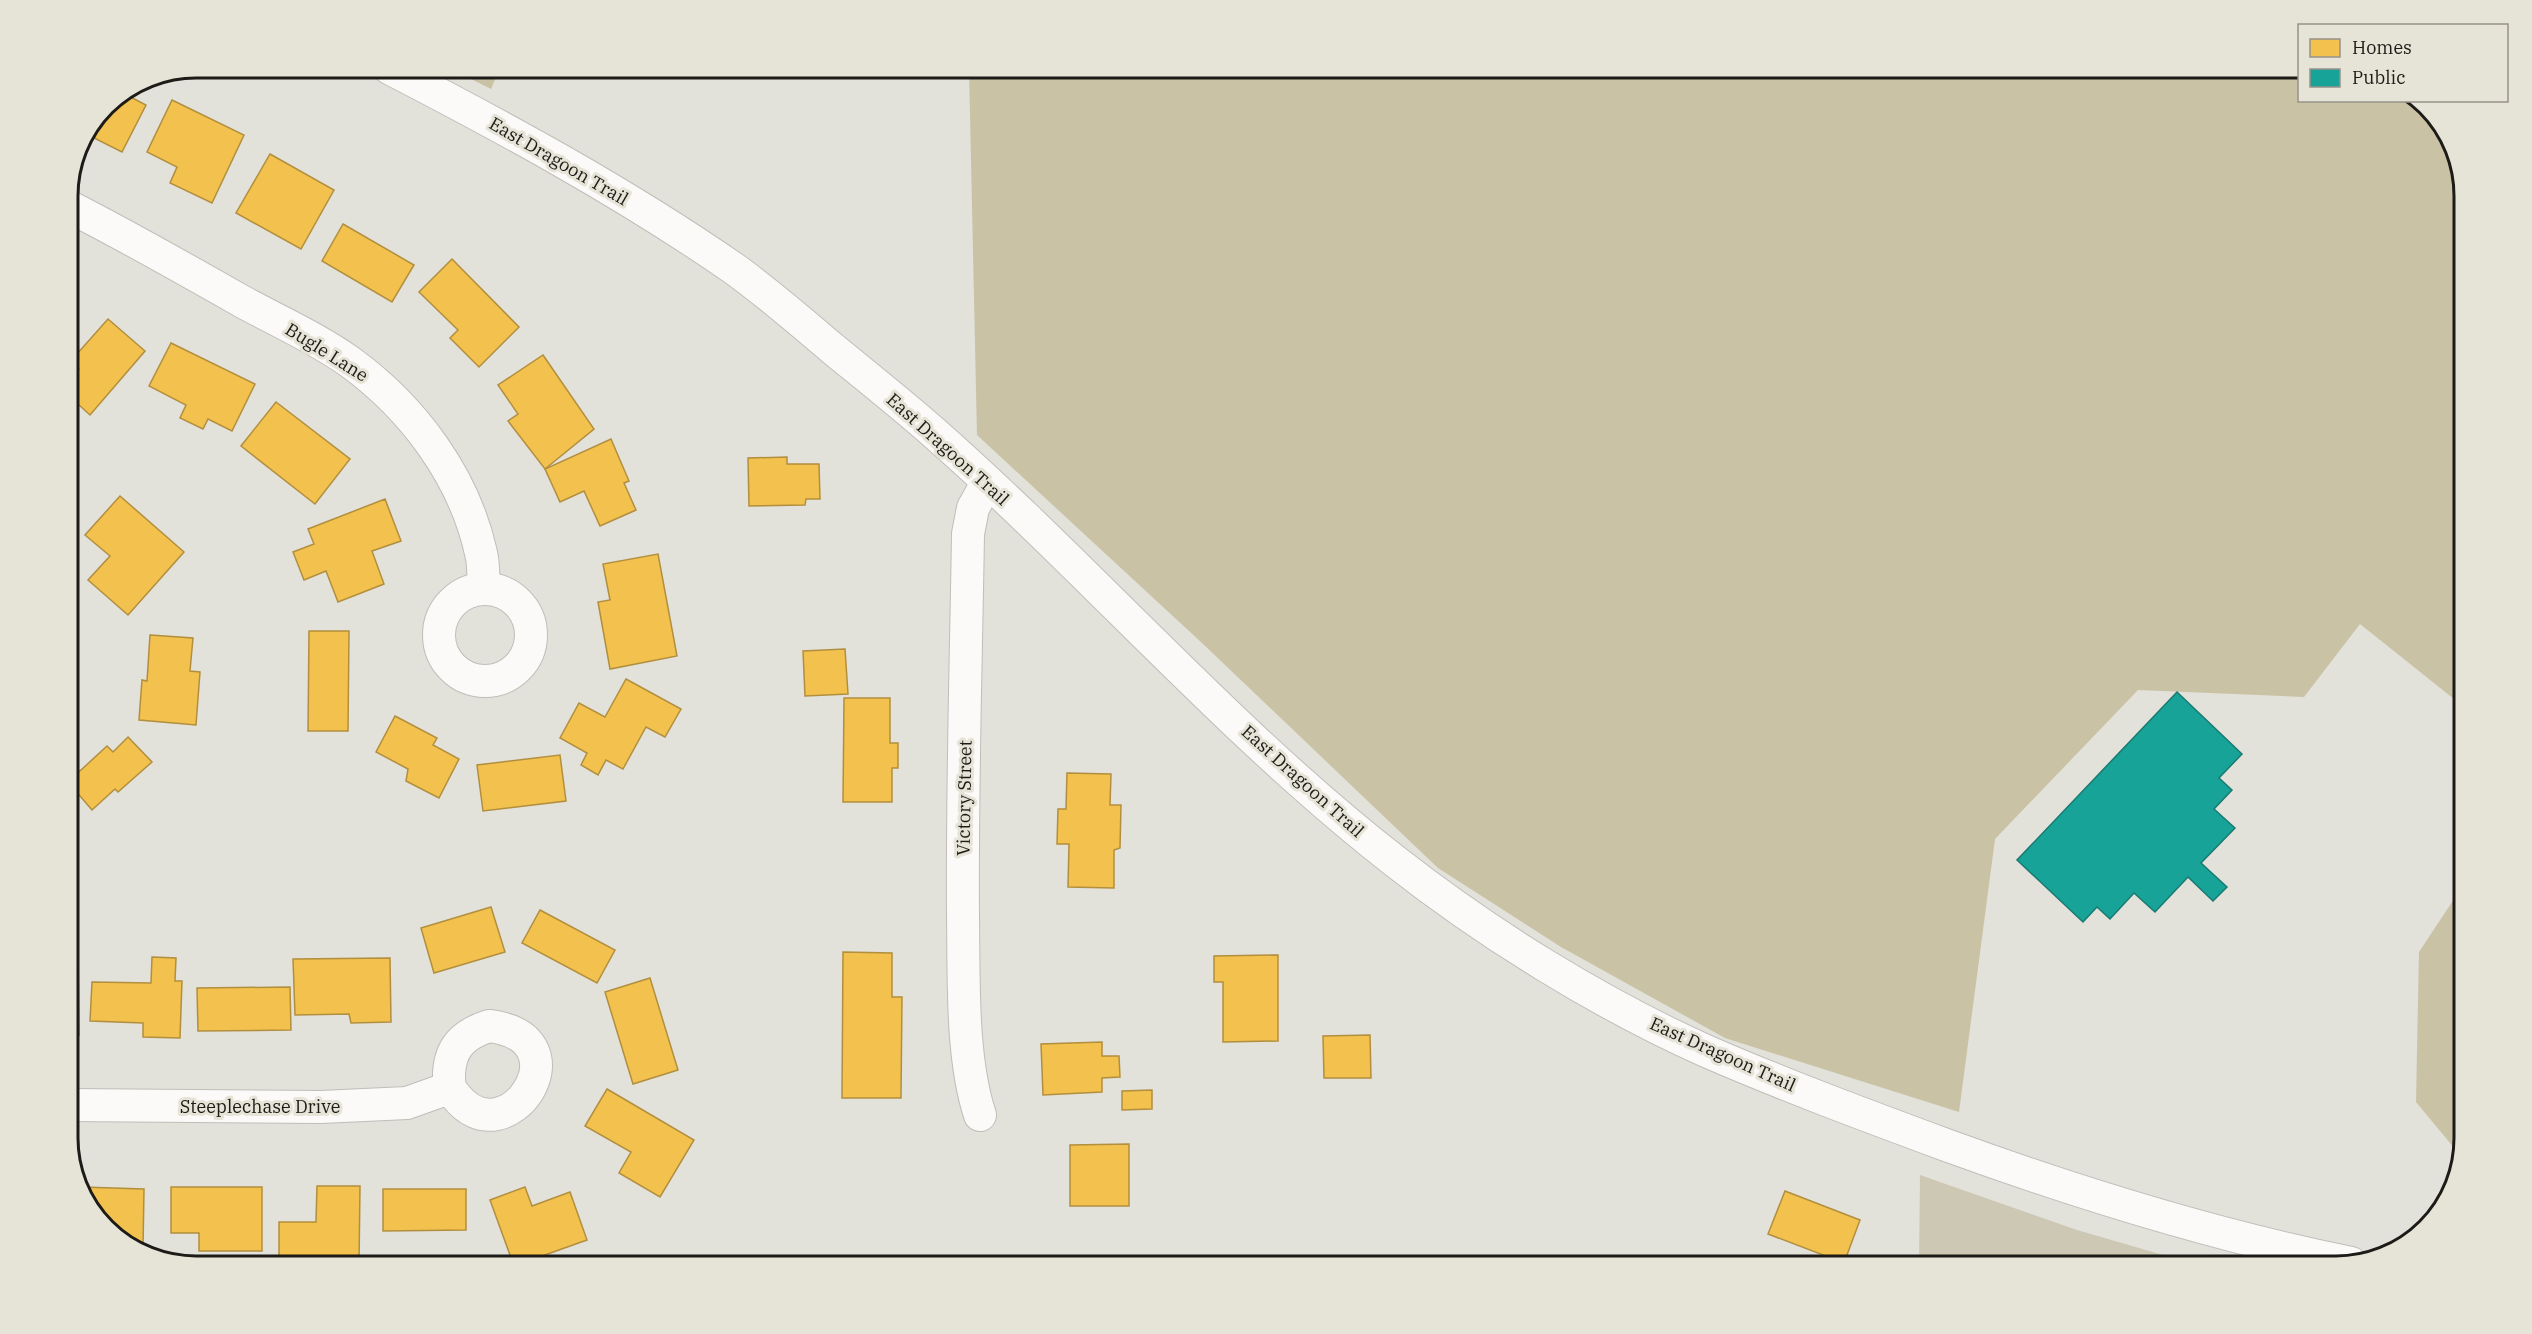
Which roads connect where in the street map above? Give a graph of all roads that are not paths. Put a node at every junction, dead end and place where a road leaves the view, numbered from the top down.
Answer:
1 (408, 78) edge
2 (78, 211) edge
3 (987, 483) junction
4 (484, 589) dead end
5 (449, 1088) dead end
6 (78, 1106) edge
7 (980, 1115) dead end
8 (2317, 1256) edge

1 - 3 street, East Dragoon Trail
2 - 4 street, Bugle Lane
3 - 7 street, Victory Street
3 - 8 street, East Dragoon Trail
5 - 6 street, Steeplechase Drive

